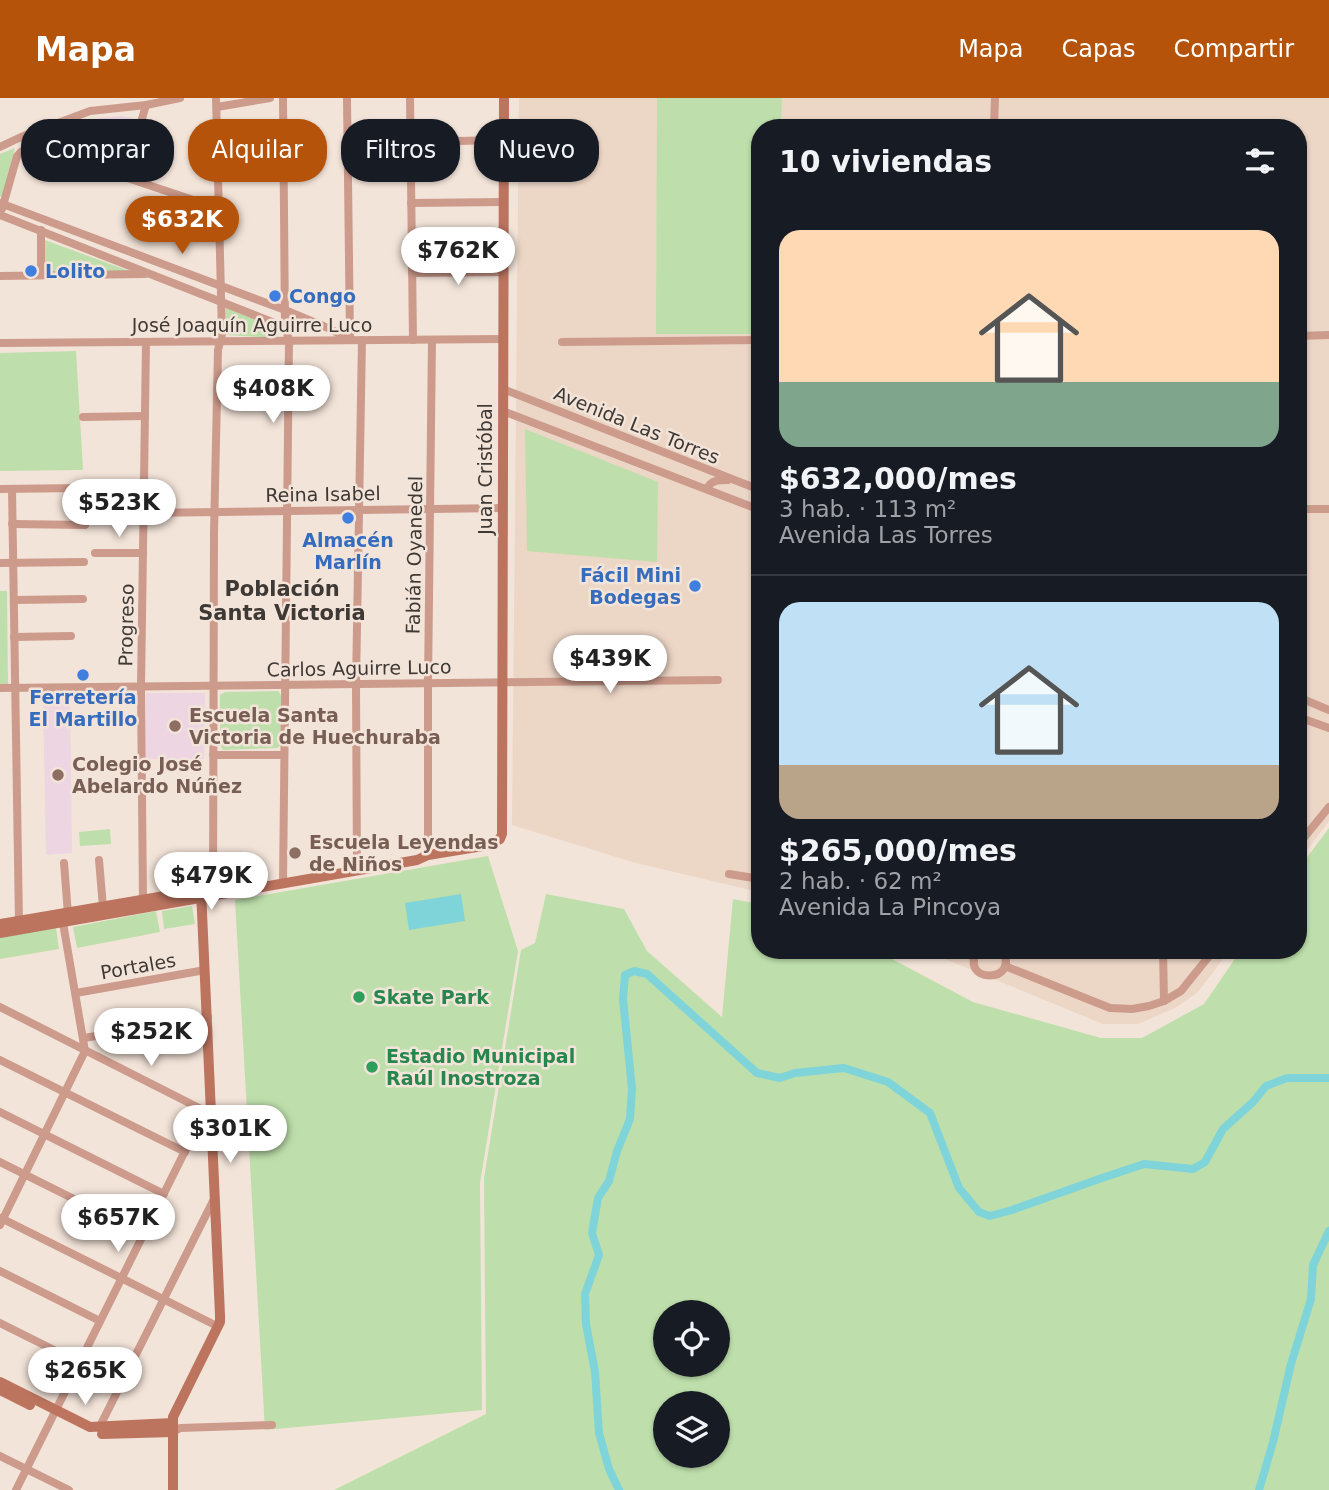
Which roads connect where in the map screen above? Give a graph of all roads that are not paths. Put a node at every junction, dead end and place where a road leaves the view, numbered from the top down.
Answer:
1 (180, 98) edge
2 (270, 98) edge
3 (282, 98) edge
4 (347, 98) edge
5 (410, 98) edge
6 (504, 98) edge
7 (995, 98) edge
8 (217, 102) edge
9 (146, 105) junction
10 (142, 119) edge
11 (410, 119) edge
12 (504, 119) edge
13 (994, 119) edge
14 (0, 147) edge
15 (21, 152) edge
16 (140, 182) edge
17 (411, 182) edge
18 (504, 182) edge
19 (411, 202) junction
20 (504, 202) junction
21 (2, 204) edge
22 (220, 209) junction
23 (0, 215) edge
24 (41, 230) junction
25 (503, 272) junction
26 (412, 273) junction
27 (152, 274) junction
28 (41, 275) junction
29 (0, 276) edge
30 (221, 286) junction
31 (221, 302) junction
32 (285, 310) junction
33 (285, 327) junction
34 (1329, 335) edge
35 (1307, 336) edge
36 (503, 339) junction
37 (289, 340) junction
38 (350, 340) junction
39 (362, 340) junction
40 (413, 340) junction
41 (432, 340) junction
42 (751, 340) edge
43 (146, 341) junction
44 (220, 341) junction
45 (562, 342) dead end
46 (0, 343) edge
47 (503, 389) junction
48 (503, 411) junction
49 (145, 416) junction
50 (83, 417) dead end
51 (681, 460) junction
52 (674, 477) junction
53 (734, 480) junction
54 (751, 487) edge
55 (0, 489) edge
56 (12, 489) junction
57 (707, 489) junction
58 (144, 490) junction
59 (751, 506) edge
60 (503, 508) junction
61 (431, 509) junction
62 (1307, 509) edge
63 (1329, 509) edge
64 (359, 510) junction
65 (286, 511) junction
66 (214, 512) junction
67 (144, 513) junction
68 (12, 524) junction
69 (85, 525) dead end
70 (94, 553) dead end
71 (143, 553) junction
72 (83, 562) dead end
73 (0, 563) edge
74 (13, 563) junction
75 (83, 599) dead end
76 (14, 600) junction
77 (71, 636) dead end
78 (14, 637) junction
79 (718, 680) dead end
80 (502, 682) junction
81 (428, 683) junction
82 (356, 684) junction
83 (285, 685) junction
84 (213, 686) junction
85 (141, 687) junction
86 (0, 688) edge
87 (15, 688) junction
88 (1307, 701) edge
89 (1329, 710) edge
90 (1307, 720) edge
91 (1329, 728) edge
92 (213, 755) junction
93 (284, 755) junction
94 (1329, 807) edge
95 (1307, 834) edge
96 (428, 855) junction
97 (100, 860) dead end
98 (64, 863) dead end
99 (356, 867) junction
100 (729, 874) dead end
101 (751, 878) edge
102 (283, 880) junction
103 (207, 893) junction
104 (143, 904) junction
105 (103, 907) junction
106 (66, 918) junction
107 (0, 925) edge
108 (19, 926) junction
109 (0, 933) edge
110 (976, 959) edge
111 (1005, 959) edge
112 (1163, 959) edge
113 (1207, 959) edge
114 (1005, 966) junction
115 (205, 970) junction
116 (76, 993) junction
117 (1164, 1001) junction
118 (0, 1007) edge
119 (208, 1017) junction
120 (84, 1038) junction
121 (85, 1051) junction
122 (0, 1060) edge
123 (66, 1093) junction
124 (209, 1110) junction
125 (0, 1112) edge
126 (45, 1134) junction
127 (185, 1152) junction
128 (0, 1162) edge
129 (25, 1175) junction
130 (164, 1194) junction
131 (215, 1196) junction
132 (1, 1220) edge
133 (144, 1234) junction
134 (0, 1271) edge
135 (122, 1278) junction
136 (163, 1299) junction
137 (100, 1321) junction
138 (0, 1323) edge
139 (217, 1326) junction
140 (80, 1363) junction
141 (0, 1382) edge
142 (0, 1390) edge
143 (54, 1413) junction
144 (272, 1425) dead end
145 (99, 1428) junction
146 (175, 1428) junction
147 (0, 1456) edge
148 (26, 1469) junction
149 (16, 1490) edge
150 (69, 1490) edge
151 (173, 1490) edge

1 - 9 street
2 - 8 street
3 - 32 street
4 - 38 street
5 - 11 street
6 - 12 street, Juan Cristóbal
7 - 13 street
8 - 22 street
9 - 10 street
9 - 14 street
15 - 21 street
16 - 22 street
17 - 19 street
18 - 20 street, Juan Cristóbal
19 - 20 street
19 - 26 street
20 - 25 street, Juan Cristóbal
21 - 23 street
21 - 30 street
22 - 30 street
23 - 24 street
24 - 27 street
24 - 28 street
25 - 26 street
25 - 36 street, Juan Cristóbal
26 - 40 street
27 - 28 street
27 - 31 street
28 - 29 street
30 - 31 street
30 - 32 street
31 - 33 street
31 - 44 street
32 - 33 street
32 - 38 street
33 - 37 street
34 - 35 street
36 - 41 street, José Joaquín Aguirre Luco
36 - 47 street, Juan Cristóbal
37 - 38 street, José Joaquín Aguirre Luco
37 - 44 street, José Joaquín Aguirre Luco
37 - 65 street
38 - 39 street, José Joaquín Aguirre Luco
39 - 40 street, José Joaquín Aguirre Luco
39 - 64 street
40 - 41 street, José Joaquín Aguirre Luco
41 - 61 street, Fabián Oyanedel
42 - 45 street
43 - 44 street, José Joaquín Aguirre Luco
43 - 46 street, José Joaquín Aguirre Luco
43 - 49 street, Progreso
44 - 66 street
47 - 48 street, Juan Cristóbal
47 - 51 street, Avenida Las Torres
48 - 52 street, Avenida Las Torres
48 - 60 street, Juan Cristóbal
49 - 50 street
49 - 58 street, Progreso
51 - 52 street
51 - 53 street, Avenida Las Torres
52 - 57 street, Avenida Las Torres
53 - 54 street, Avenida Las Torres
53 - 57 street
55 - 56 street
56 - 58 street
56 - 68 street
57 - 59 street, Avenida Las Torres
58 - 67 street, Progreso
60 - 61 street, Reina Isabel
60 - 80 street, Juan Cristóbal
61 - 64 street, Reina Isabel
61 - 81 street, Fabián Oyanedel
62 - 63 street
64 - 65 street, Reina Isabel
64 - 82 street
65 - 66 street, Reina Isabel
65 - 83 street
66 - 67 street, Reina Isabel
66 - 84 street
67 - 71 street, Progreso
68 - 69 street
68 - 74 street
70 - 71 street
71 - 85 street, Progreso
72 - 74 street
73 - 74 street
74 - 76 street
75 - 76 street
76 - 78 street
77 - 78 street
78 - 87 street
79 - 80 street, Carlos Aguirre Luco
80 - 81 street, Carlos Aguirre Luco
80 - 96 street, Juan Cristóbal
81 - 82 street, Carlos Aguirre Luco
81 - 96 street, Fabián Oyanedel
82 - 83 street, Carlos Aguirre Luco
82 - 99 street
83 - 84 street, Carlos Aguirre Luco
83 - 93 street
84 - 85 street, Carlos Aguirre Luco
84 - 92 street
85 - 87 street, Carlos Aguirre Luco
85 - 104 street, Progreso
86 - 87 street, Carlos Aguirre Luco
87 - 108 street
88 - 89 street
90 - 91 street
92 - 93 street
92 - 103 street
93 - 102 street
94 - 95 street
96 - 99 street
97 - 105 street
98 - 106 street
99 - 102 street
100 - 101 street
102 - 103 street
103 - 104 street
103 - 115 street
104 - 105 street
104 - 106 street
105 - 106 street
106 - 108 street
106 - 116 street
107 - 108 street
108 - 109 street
110 - 114 street
111 - 114 street
112 - 117 street
113 - 117 street
114 - 117 street
115 - 116 street, Portales
115 - 119 street
116 - 120 street
118 - 121 street
119 - 120 street
119 - 124 street
120 - 121 street
121 - 123 street
121 - 124 street
122 - 123 street
123 - 126 street
123 - 127 street
124 - 127 street
124 - 131 street
125 - 126 street
126 - 129 street
126 - 130 street
127 - 130 street
128 - 129 street
129 - 132 street
129 - 133 street
130 - 133 street
131 - 136 street
131 - 139 street
132 - 135 street
133 - 135 street
134 - 137 street
135 - 136 street
135 - 137 street
136 - 139 street
136 - 145 street
137 - 140 street
138 - 140 street
139 - 146 street
140 - 143 street
141 - 143 street
142 - 143 street
143 - 145 street
143 - 146 street
143 - 148 street
144 - 146 street
145 - 146 street
146 - 151 street
147 - 148 street
148 - 149 street
148 - 150 street

